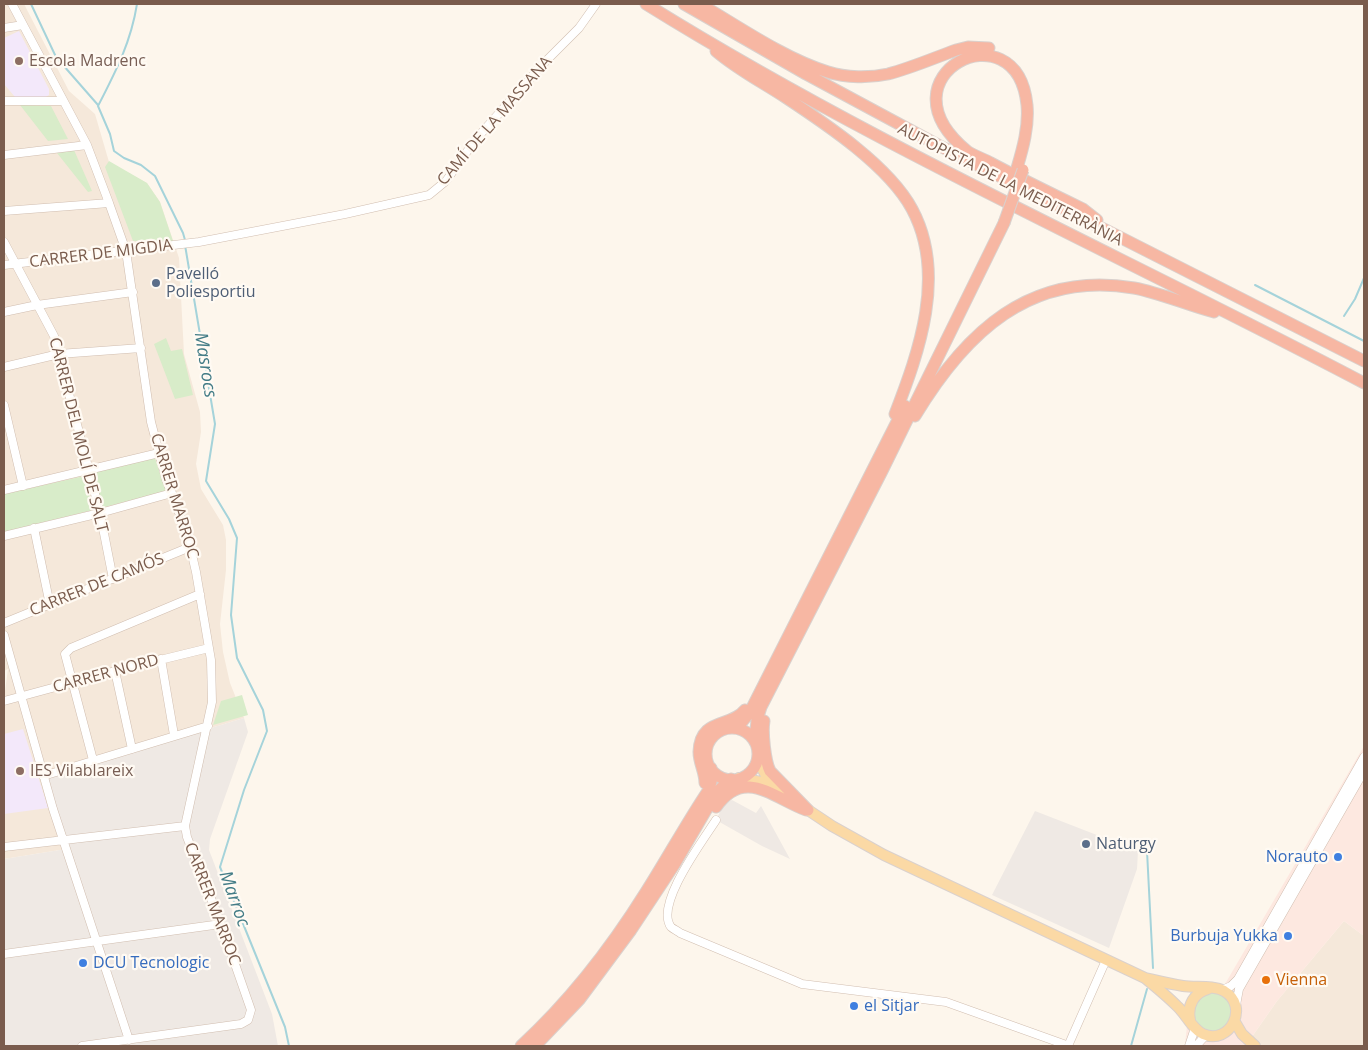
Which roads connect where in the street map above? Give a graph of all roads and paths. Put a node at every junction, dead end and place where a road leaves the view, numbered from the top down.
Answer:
1 (12, 4) edge
2 (596, 4) edge
3 (646, 4) edge
4 (684, 4) edge
5 (700, 4) edge
6 (23, 25) junction
7 (4, 28) edge
8 (692, 32) junction
9 (4, 101) edge
10 (63, 101) junction
11 (87, 145) junction
12 (4, 155) edge
13 (1020, 169) junction
14 (110, 203) junction
15 (4, 211) edge
16 (4, 242) edge
17 (199, 242) joint
18 (1128, 242) junction
19 (126, 251) junction
20 (16, 264) junction
21 (4, 265) edge
22 (133, 292) junction
23 (37, 305) junction
24 (4, 312) edge
25 (141, 348) junction
26 (1307, 353) junction
27 (59, 354) junction
28 (1364, 360) edge
29 (4, 368) edge
30 (1364, 383) edge
31 (4, 405) edge
32 (159, 453) junction
33 (878, 469) junction
34 (88, 470) junction
35 (23, 486) junction
36 (4, 490) edge
37 (172, 494) junction
38 (100, 513) junction
39 (34, 528) junction
40 (4, 536) edge
41 (190, 547) junction
42 (112, 579) junction
43 (200, 594) junction
44 (50, 604) junction
45 (4, 623) edge
46 (4, 635) edge
47 (794, 645) junction
48 (209, 648) junction
49 (161, 660) junction
50 (115, 671) junction
51 (766, 680) junction
52 (72, 682) junction
53 (21, 696) junction
54 (4, 701) edge
55 (208, 726) junction
56 (737, 728) junction
57 (174, 735) junction
58 (755, 741) junction
59 (132, 749) junction
60 (1364, 756) edge
61 (93, 760) junction
62 (758, 760) junction
63 (711, 768) junction
64 (1364, 771) edge
65 (43, 776) junction
66 (735, 779) junction
67 (695, 810) junction
68 (808, 810) junction
69 (716, 820) dead end
70 (185, 826) junction
71 (63, 841) junction
72 (4, 848) edge
73 (674, 865) junction
74 (221, 924) junction
75 (97, 942) junction
76 (4, 954) edge
77 (1106, 960) junction
78 (1145, 978) junction
79 (1209, 988) junction
80 (1222, 990) junction
81 (1236, 1005) junction
82 (1234, 1022) junction
83 (1193, 1025) junction
84 (1222, 1034) junction
85 (1206, 1035) junction
86 (129, 1040) junction
87 (82, 1046) edge
88 (521, 1046) edge
89 (535, 1046) edge
90 (1068, 1046) edge
91 (1188, 1046) edge
92 (1196, 1046) edge
93 (1246, 1046) edge
94 (1255, 1046) edge

1 - 6 street, CARRER MARROC
2 - 17 street, CAMÍ DE LA MASSANA
3 - 8 highway, AUTOPISTA DE LA MEDITERRÀNIA
4 - 18 highway, AUTOPISTA DE LA MEDITERRÀNIA
5 - 13 highway
6 - 7 street
6 - 10 street, CARRER MARROC
8 - 26 highway, AUTOPISTA DE LA MEDITERRÀNIA
8 - 33 highway
9 - 10 street
10 - 11 street, CARRER MARROC
11 - 12 street
11 - 14 street, CARRER MARROC
13 - 18 highway
13 - 33 highway
14 - 15 street
14 - 19 street, CARRER MARROC
16 - 20 street, CARRER DEL MOLÍ DE SALT
17 - 19 street, CARRER DE MIGDIA
18 - 28 highway, AUTOPISTA DE LA MEDITERRÀNIA
19 - 20 street, CARRER DE MIGDIA
19 - 22 street, CARRER MARROC
20 - 21 street, CARRER DE MIGDIA
20 - 23 street, CARRER DEL MOLÍ DE SALT
22 - 23 street
22 - 25 street, CARRER MARROC
23 - 24 street
23 - 27 street, CARRER DEL MOLÍ DE SALT
25 - 27 street
25 - 32 street, CARRER MARROC
26 - 30 highway, AUTOPISTA DE LA MEDITERRÀNIA
26 - 33 highway
27 - 29 street
27 - 34 street, CARRER DEL MOLÍ DE SALT
31 - 35 street
32 - 34 street
32 - 37 street, CARRER MARROC
33 - 47 highway
33 - 51 highway
34 - 35 street
34 - 38 street, CARRER DEL MOLÍ DE SALT
35 - 36 street
37 - 38 street
37 - 41 street, CARRER MARROC
38 - 39 street
38 - 42 street, CARRER DEL MOLÍ DE SALT
39 - 40 street
39 - 44 street
41 - 42 street, CARRER DE CAMÓS
41 - 43 street, CARRER MARROC
42 - 44 street, CARRER DE CAMÓS
43 - 48 street, CARRER MARROC
43 - 52 street
44 - 45 street, CARRER DE CAMÓS
46 - 53 street
47 - 58 highway
47 - 68 highway
48 - 49 street, CARRER NORD
48 - 55 street, CARRER MARROC
49 - 50 street, CARRER NORD
49 - 57 street
50 - 52 street, CARRER NORD
50 - 59 street
51 - 56 highway
51 - 67 highway
52 - 53 street, CARRER NORD
52 - 61 street
53 - 54 street, CARRER NORD
53 - 65 street
55 - 57 street
55 - 70 street, CARRER MARROC
56 - 58 highway
56 - 63 highway
57 - 59 street
58 - 62 highway
59 - 61 street
60 - 80 street
61 - 65 street
62 - 66 highway
62 - 68 main road
63 - 66 highway
63 - 67 highway
64 - 81 street
65 - 71 street
66 - 68 main road
66 - 73 highway
67 - 88 highway
68 - 73 highway
68 - 77 main road
69 - 90 street
70 - 71 street
70 - 74 street, CARRER MARROC
71 - 72 street
71 - 75 street
73 - 89 highway
74 - 75 street
74 - 86 street, CARRER MARROC
75 - 76 street
75 - 86 street
77 - 78 main road
77 - 90 street
78 - 79 main road
78 - 83 main road
79 - 80 main road
79 - 83 main road
80 - 81 main road
81 - 82 main road
82 - 84 main road
82 - 94 main road
83 - 85 main road
83 - 91 street
84 - 85 main road
84 - 93 main road
85 - 92 street
86 - 87 street

